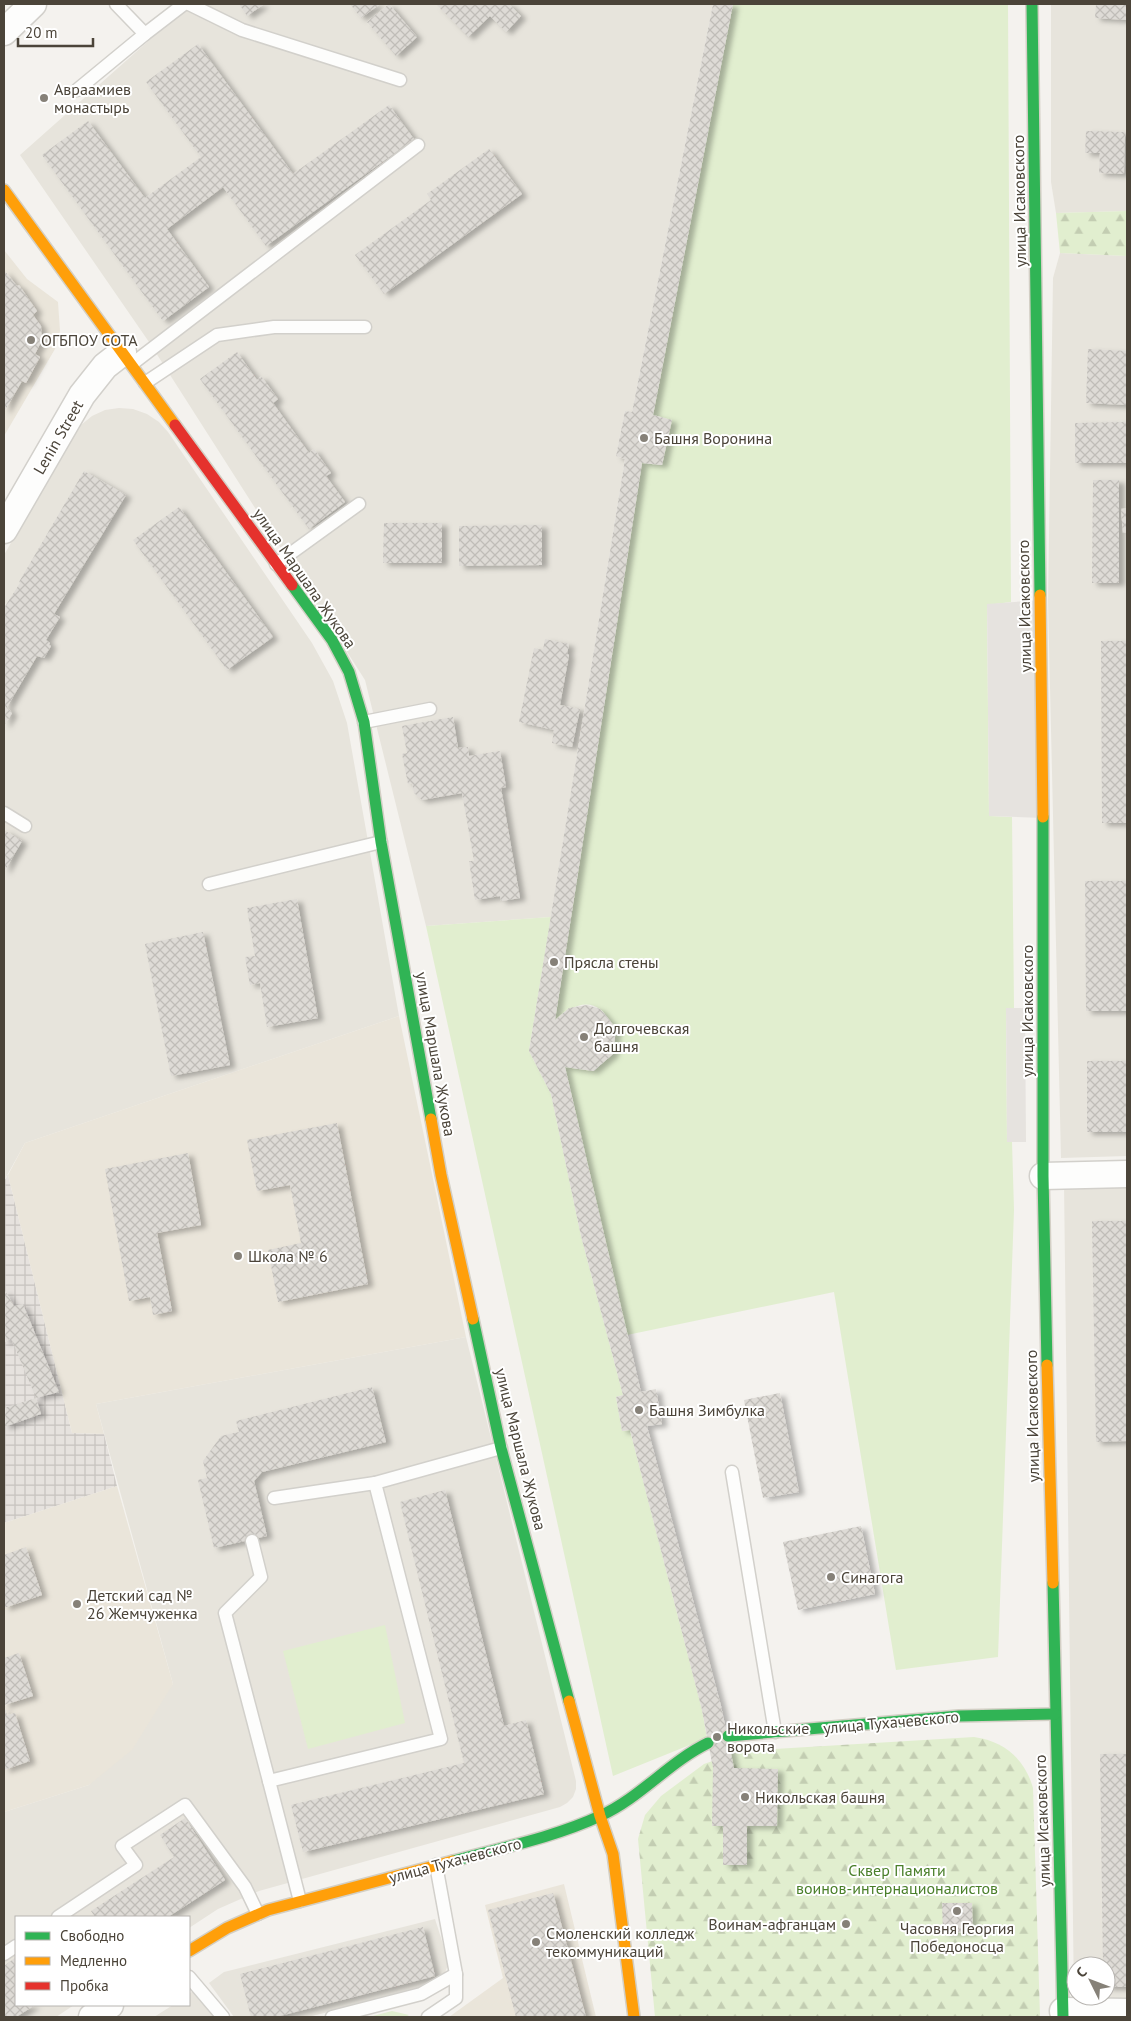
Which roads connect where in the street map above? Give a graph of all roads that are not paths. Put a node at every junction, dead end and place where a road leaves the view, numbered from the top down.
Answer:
1 (33, 4) edge
2 (116, 4) edge
3 (184, 4) edge
4 (189, 4) edge
5 (1032, 4) edge
6 (4, 32) edge
7 (145, 34) junction
8 (400, 80) dead end
9 (77, 90) dead end
10 (418, 145) dead end
11 (4, 190) edge
12 (365, 327) dead end
13 (127, 358) junction
14 (146, 383) junction
15 (359, 504) dead end
16 (4, 530) edge
17 (276, 564) junction
18 (430, 708) dead end
19 (364, 722) junction
20 (4, 813) edge
21 (25, 826) dead end
22 (381, 842) junction
23 (209, 884) dead end
24 (1127, 1174) edge
25 (1042, 1176) junction
26 (502, 1448) junction
27 (732, 1472) dead end
28 (375, 1483) junction
29 (274, 1498) dead end
30 (252, 1542) dead end
31 (1055, 1714) junction
32 (775, 1732) junction
33 (728, 1736) dead end
34 (708, 1743) dead end
35 (269, 1781) junction
36 (600, 1816) junction
37 (436, 1865) junction
38 (300, 1901) junction
39 (258, 1914) junction
40 (60, 1916) edge
41 (15, 1947) edge
42 (190, 1951) edge
43 (4, 1954) edge
44 (456, 1974) junction
45 (190, 1978) edge
46 (108, 2006) edge
47 (1127, 2012) edge
48 (1063, 2014) edge
49 (92, 2017) edge
50 (223, 2017) edge
51 (332, 2017) edge
52 (428, 2017) edge
53 (634, 2017) edge

1 - 6 street
2 - 7 lane
3 - 7 lane
4 - 8 lane
5 - 25 street, улица Исаковского
7 - 9 lane
10 - 13 lane
11 - 13 street, улица Маршала Жукова
12 - 14 lane
13 - 14 street, улица Маршала Жукова
13 - 16 street, Lenin Street
14 - 17 street, улица Маршала Жукова
15 - 17 lane
17 - 19 street, улица Маршала Жукова
18 - 19 lane
19 - 22 street, улица Маршала Жукова
20 - 21 lane
22 - 23 lane
22 - 26 street, улица Маршала Жукова
24 - 25 street
25 - 31 street, улица Исаковского
26 - 28 lane
26 - 36 street, улица Маршала Жукова
27 - 32 lane
28 - 29 lane
28 - 35 lane
30 - 35 lane
31 - 32 street, улица Тухачевского
31 - 48 street, улица Исаковского
32 - 33 street, улица Тухачевского
34 - 36 street, улица Тухачевского
35 - 38 lane
36 - 37 street, улица Тухачевского
36 - 53 street, улица Маршала Жукова
37 - 38 street, улица Тухачевского
37 - 44 lane
38 - 39 street, улица Тухачевского
39 - 40 lane
39 - 42 street, улица Тухачевского
41 - 43 lane
44 - 51 lane
44 - 52 lane
45 - 50 lane
46 - 49 street
47 - 48 street

